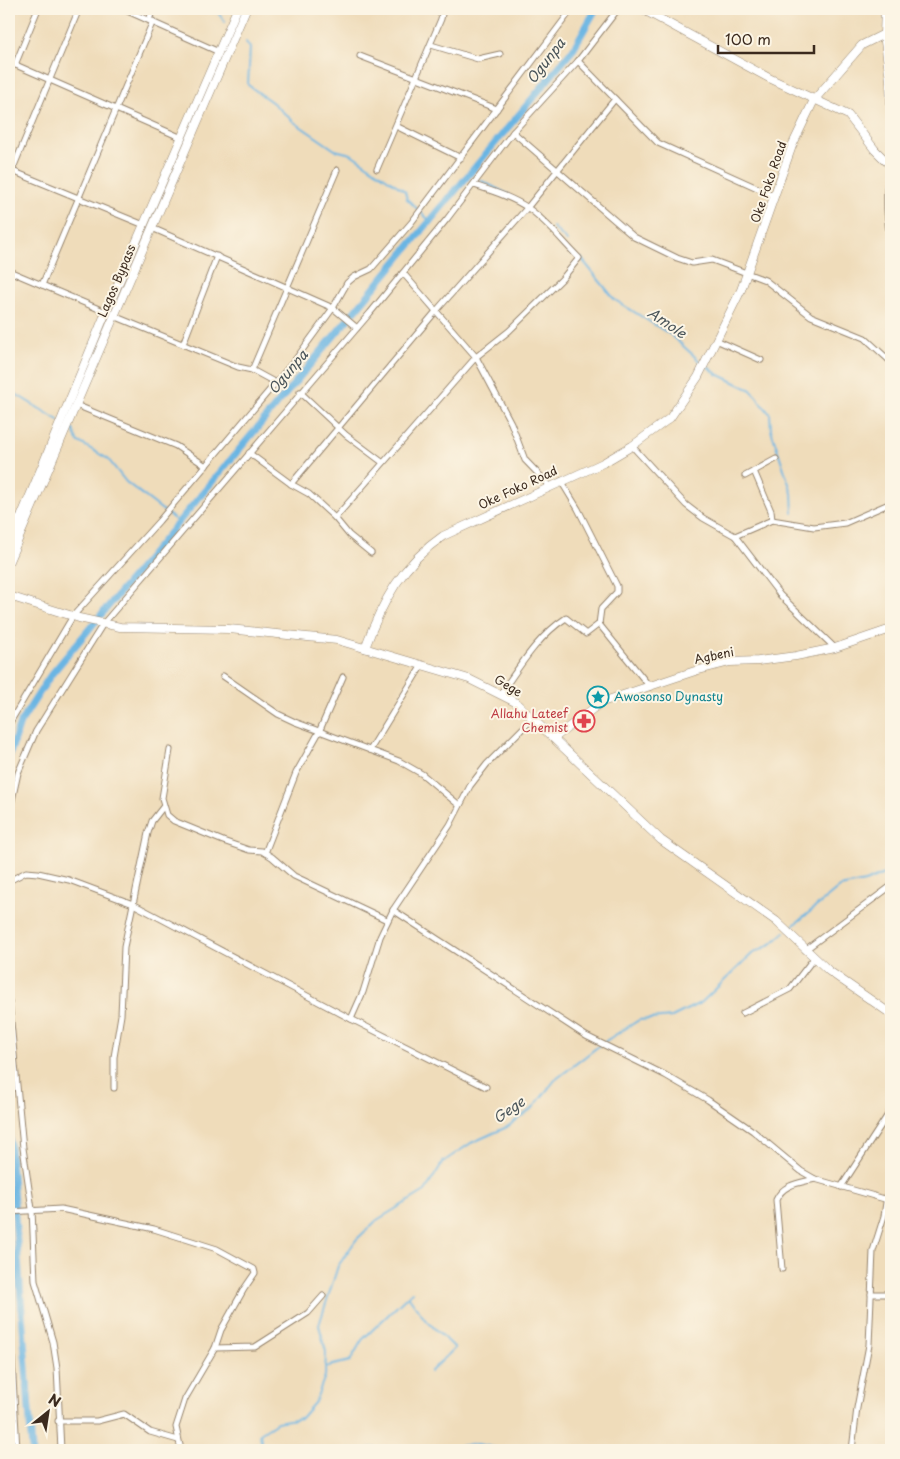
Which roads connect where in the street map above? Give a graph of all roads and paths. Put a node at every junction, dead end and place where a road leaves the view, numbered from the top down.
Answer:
1 (38, 9) edge
2 (79, 9) edge
3 (123, 9) edge
4 (153, 9) edge
5 (237, 9) edge
6 (246, 9) edge
7 (435, 9) edge
8 (572, 9) edge
9 (618, 9) edge
10 (642, 9) edge
11 (885, 9) edge
12 (656, 12) edge
13 (151, 20) junction
14 (884, 34) junction
15 (431, 45) junction
16 (219, 52) junction
17 (500, 54) dead end
18 (360, 56) dead end
19 (578, 61) junction
20 (11, 63) edge
21 (9, 70) edge
22 (418, 78) junction
23 (48, 82) junction
24 (615, 99) junction
25 (814, 100) junction
26 (497, 109) junction
27 (116, 110) junction
28 (891, 112) edge
29 (396, 126) junction
30 (514, 132) junction
31 (182, 138) junction
32 (461, 158) junction
33 (891, 166) edge
34 (377, 169) dead end
35 (10, 170) edge
36 (337, 170) dead end
37 (557, 170) junction
38 (891, 176) edge
39 (9, 178) edge
40 (474, 185) junction
41 (775, 196) junction
42 (80, 198) junction
43 (527, 208) junction
44 (148, 226) junction
45 (891, 245) edge
46 (216, 256) junction
47 (9, 271) edge
48 (403, 273) junction
49 (748, 273) junction
50 (42, 285) junction
51 (286, 287) junction
52 (334, 309) junction
53 (437, 310) junction
54 (106, 312) junction
55 (114, 316) junction
56 (355, 327) junction
57 (716, 340) junction
58 (183, 344) junction
59 (476, 357) junction
60 (761, 360) dead end
61 (891, 362) edge
62 (252, 370) junction
63 (276, 383) junction
64 (300, 392) junction
65 (76, 405) junction
66 (340, 427) junction
67 (632, 446) junction
68 (249, 453) junction
69 (776, 459) dead end
70 (382, 462) junction
71 (206, 466) junction
72 (754, 471) junction
73 (745, 476) dead end
74 (561, 481) junction
75 (291, 484) junction
76 (550, 486) junction
77 (891, 503) edge
78 (9, 514) edge
79 (335, 518) junction
80 (772, 520) junction
81 (20, 521) junction
82 (735, 536) junction
83 (9, 546) edge
84 (372, 553) dead end
85 (9, 561) edge
86 (9, 596) edge
87 (76, 617) junction
88 (102, 624) junction
89 (599, 624) junction
90 (891, 629) edge
91 (365, 648) junction
92 (835, 648) junction
93 (422, 665) junction
94 (223, 676) dead end
95 (343, 677) dead end
96 (650, 687) junction
97 (500, 693) junction
98 (533, 718) junction
99 (9, 724) edge
100 (319, 732) junction
101 (554, 738) junction
102 (170, 750) dead end
103 (370, 750) junction
104 (459, 805) junction
105 (163, 807) junction
106 (9, 814) edge
107 (265, 853) junction
108 (9, 881) edge
109 (891, 886) edge
110 (133, 904) junction
111 (393, 910) junction
112 (387, 920) junction
113 (805, 950) junction
114 (814, 958) junction
115 (9, 1001) edge
116 (742, 1014) dead end
117 (891, 1014) edge
118 (351, 1019) junction
119 (486, 1087) dead end
120 (114, 1088) dead end
121 (891, 1110) edge
122 (891, 1169) edge
123 (815, 1178) junction
124 (841, 1187) junction
125 (888, 1200) junction
126 (32, 1209) junction
127 (9, 1212) edge
128 (782, 1269) dead end
129 (871, 1294) junction
130 (891, 1294) edge
131 (323, 1296) dead end
132 (9, 1305) edge
133 (215, 1348) junction
134 (58, 1421) junction
135 (178, 1440) junction
136 (18, 1450) edge
137 (61, 1450) edge
138 (181, 1450) edge
139 (852, 1450) edge

1 - 20 street
2 - 23 street
3 - 13 street
4 - 13 street
5 - 16 street, Lagos Bypass
6 - 44 street, Lagos Bypass
7 - 15 street
8 - 26 street
9 - 19 street
10 - 12 street
11 - 14 street
12 - 25 street
13 - 16 street
13 - 27 street
14 - 25 street, Oke Foko Road
14 - 28 street
15 - 17 street
15 - 22 street
16 - 31 street, Lagos Bypass
18 - 22 street
19 - 24 street
19 - 30 street
20 - 21 street
20 - 23 street
22 - 26 street
22 - 29 street
23 - 27 street
23 - 35 street
24 - 37 street
24 - 41 street
25 - 33 street
25 - 41 street, Oke Foko Road
26 - 32 street
27 - 31 street
27 - 42 street
29 - 32 street
29 - 34 street
30 - 37 street
30 - 40 street
31 - 44 street, Lagos Bypass
32 - 52 street
35 - 39 street
35 - 42 street
36 - 51 street
37 - 43 street
37 - 49 street
38 - 45 street
40 - 43 street
40 - 48 street
41 - 49 street, Oke Foko Road
42 - 44 street
42 - 50 street
43 - 53 street
43 - 59 street
44 - 46 street
44 - 54 street, Lagos Bypass
44 - 55 street, Lagos Bypass
46 - 51 street
46 - 58 street
47 - 50 street
48 - 53 street
48 - 56 street
49 - 57 street, Oke Foko Road
49 - 61 street
50 - 54 street
51 - 52 street
51 - 62 street
52 - 56 street
52 - 63 street
53 - 59 street
53 - 66 street
54 - 81 street, Lagos Bypass
55 - 58 street
55 - 65 street, Lagos Bypass
56 - 64 street
57 - 60 street
57 - 67 street, Oke Foko Road
58 - 62 street
59 - 70 street
59 - 76 street
62 - 63 street
63 - 71 street
64 - 66 street
64 - 68 street
65 - 71 street
65 - 85 street, Lagos Bypass
66 - 70 street
66 - 75 street
67 - 74 street, Oke Foko Road
67 - 82 street
68 - 75 street
68 - 88 street
69 - 72 street
70 - 79 street
71 - 87 street
72 - 73 street
72 - 80 street
74 - 76 street, Oke Foko Road
74 - 89 street
75 - 79 street
76 - 91 street, Oke Foko Road
77 - 80 street
78 - 81 street
79 - 84 street
80 - 82 street
81 - 83 street, Lagos Bypass
82 - 92 street
86 - 87 street, Gege
87 - 88 street, Gege
87 - 99 street
88 - 91 street, Gege
88 - 106 street
89 - 96 street
89 - 97 street
90 - 92 street, Agbeni
91 - 93 street, Gege
92 - 96 street, Agbeni
93 - 97 street, Gege
93 - 103 street
94 - 100 street
95 - 100 street
96 - 101 street, Agbeni
97 - 98 street, Gege
98 - 101 street, Gege
98 - 104 street
100 - 103 street
100 - 107 street
101 - 113 street, Gege
102 - 105 street
103 - 104 street
104 - 111 street
105 - 107 street
105 - 110 street
107 - 112 street
108 - 110 street
109 - 113 street
110 - 118 street
110 - 120 street
111 - 112 street
111 - 123 street
112 - 118 street
113 - 114 street, Gege
114 - 116 street
114 - 117 street, Gege
115 - 126 street
118 - 119 street
121 - 124 street
122 - 125 street
123 - 124 street
123 - 128 street
124 - 125 street
125 - 129 street
126 - 127 street
126 - 133 street
126 - 134 street
129 - 130 street
129 - 139 street
131 - 133 street
132 - 136 street
133 - 135 street
134 - 135 street
134 - 137 street
135 - 138 street

